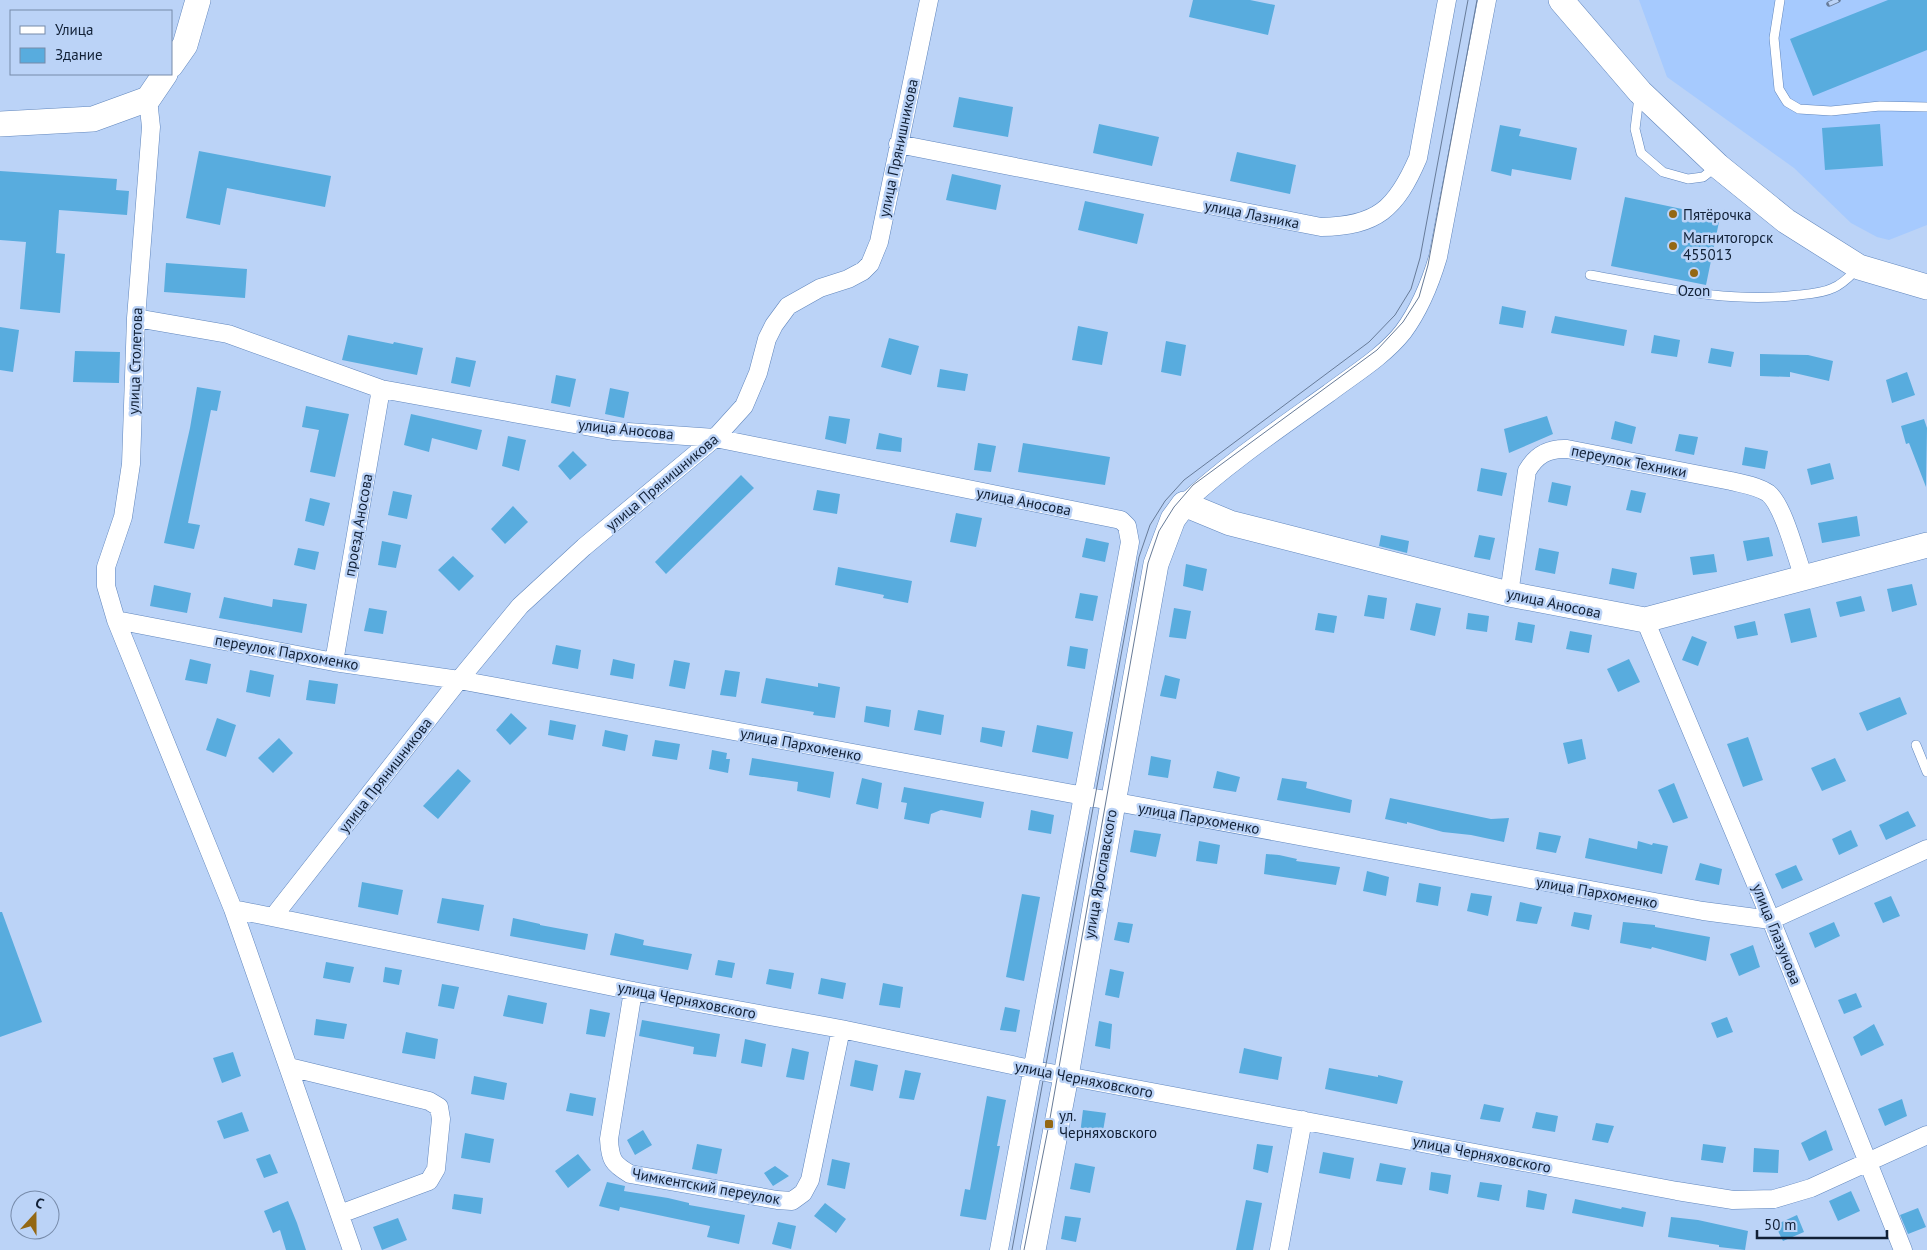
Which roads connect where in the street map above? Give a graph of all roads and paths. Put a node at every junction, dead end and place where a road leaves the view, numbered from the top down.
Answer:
1 (198, 0) edge
2 (929, 0) edge
3 (1447, 0) edge
4 (1487, 0) edge
5 (1561, 0) edge
6 (1780, 0) edge
7 (172, 64) edge
8 (165, 75) edge
9 (1640, 92) junction
10 (148, 99) junction
11 (1927, 106) edge
12 (0, 124) edge
13 (898, 144) junction
14 (1718, 166) junction
15 (1859, 267) junction
16 (1590, 275) dead end
17 (1927, 287) edge
18 (136, 318) junction
19 (381, 389) junction
20 (716, 438) junction
21 (1184, 504) junction
22 (1927, 545) edge
23 (1804, 578) junction
24 (1509, 594) junction
25 (116, 620) junction
26 (1645, 620) junction
27 (334, 662) junction
28 (459, 680) junction
29 (1916, 745) dead end
30 (1927, 772) edge
31 (1081, 797) junction
32 (1113, 802) junction
33 (1927, 849) edge
34 (233, 909) junction
35 (273, 917) junction
36 (1772, 920) junction
37 (633, 991) junction
38 (840, 1029) junction
39 (289, 1067) junction
40 (1032, 1069) junction
41 (1066, 1076) junction
42 (1303, 1120) junction
43 (1927, 1135) edge
44 (1868, 1161) junction
45 (340, 1214) junction
46 (352, 1250) edge
47 (999, 1250) edge
48 (1033, 1250) edge
49 (1279, 1250) edge
50 (1903, 1250) edge

1 - 7 street
2 - 13 street, улица Прянишникова
3 - 13 street, улица Лазника
4 - 21 street
5 - 9 street
6 - 11 lane
8 - 10 street
9 - 14 street
9 - 14 lane
10 - 12 street
10 - 18 street, улица Столетова
13 - 20 street, улица Прянишникова
14 - 15 street
15 - 16 lane
15 - 17 street
18 - 19 street, улица Аносова
18 - 25 street, улица Столетова
19 - 20 street, улица Аносова
19 - 27 street, проезд Аносова
20 - 28 street, улица Прянишникова
20 - 31 street, улица Аносова
21 - 24 street, улица Аносова
21 - 32 street, улица Ярославского
22 - 23 street, улица Аносова
23 - 24 street, переулок Техники
23 - 26 street, улица Аносова
24 - 26 street, улица Аносова
25 - 27 street, переулок Пархоменко
25 - 34 street
26 - 36 street, улица Глазунова
27 - 28 street, переулок Пархоменко
28 - 31 street, улица Пархоменко
28 - 35 street, улица Прянишникова
29 - 30 lane
31 - 32 street, улица Пархоменко
31 - 40 street
32 - 36 street, улица Пархоменко
32 - 41 street, улица Ярославского
33 - 36 street
34 - 35 street, улица Черняховского
34 - 39 street
35 - 37 street, улица Черняховского
36 - 44 street, улица Глазунова
37 - 38 street, улица Черняховского
37 - 38 street, Чимкентский переулок
38 - 40 street, улица Черняховского
39 - 45 street
39 - 45 street
40 - 41 street, улица Черняховского
40 - 47 street
41 - 42 street, улица Черняховского
41 - 48 street, улица Ярославского
42 - 44 street, улица Черняховского
42 - 49 street
43 - 44 street, улица Черняховского
44 - 50 street, улица Глазунова
45 - 46 street

